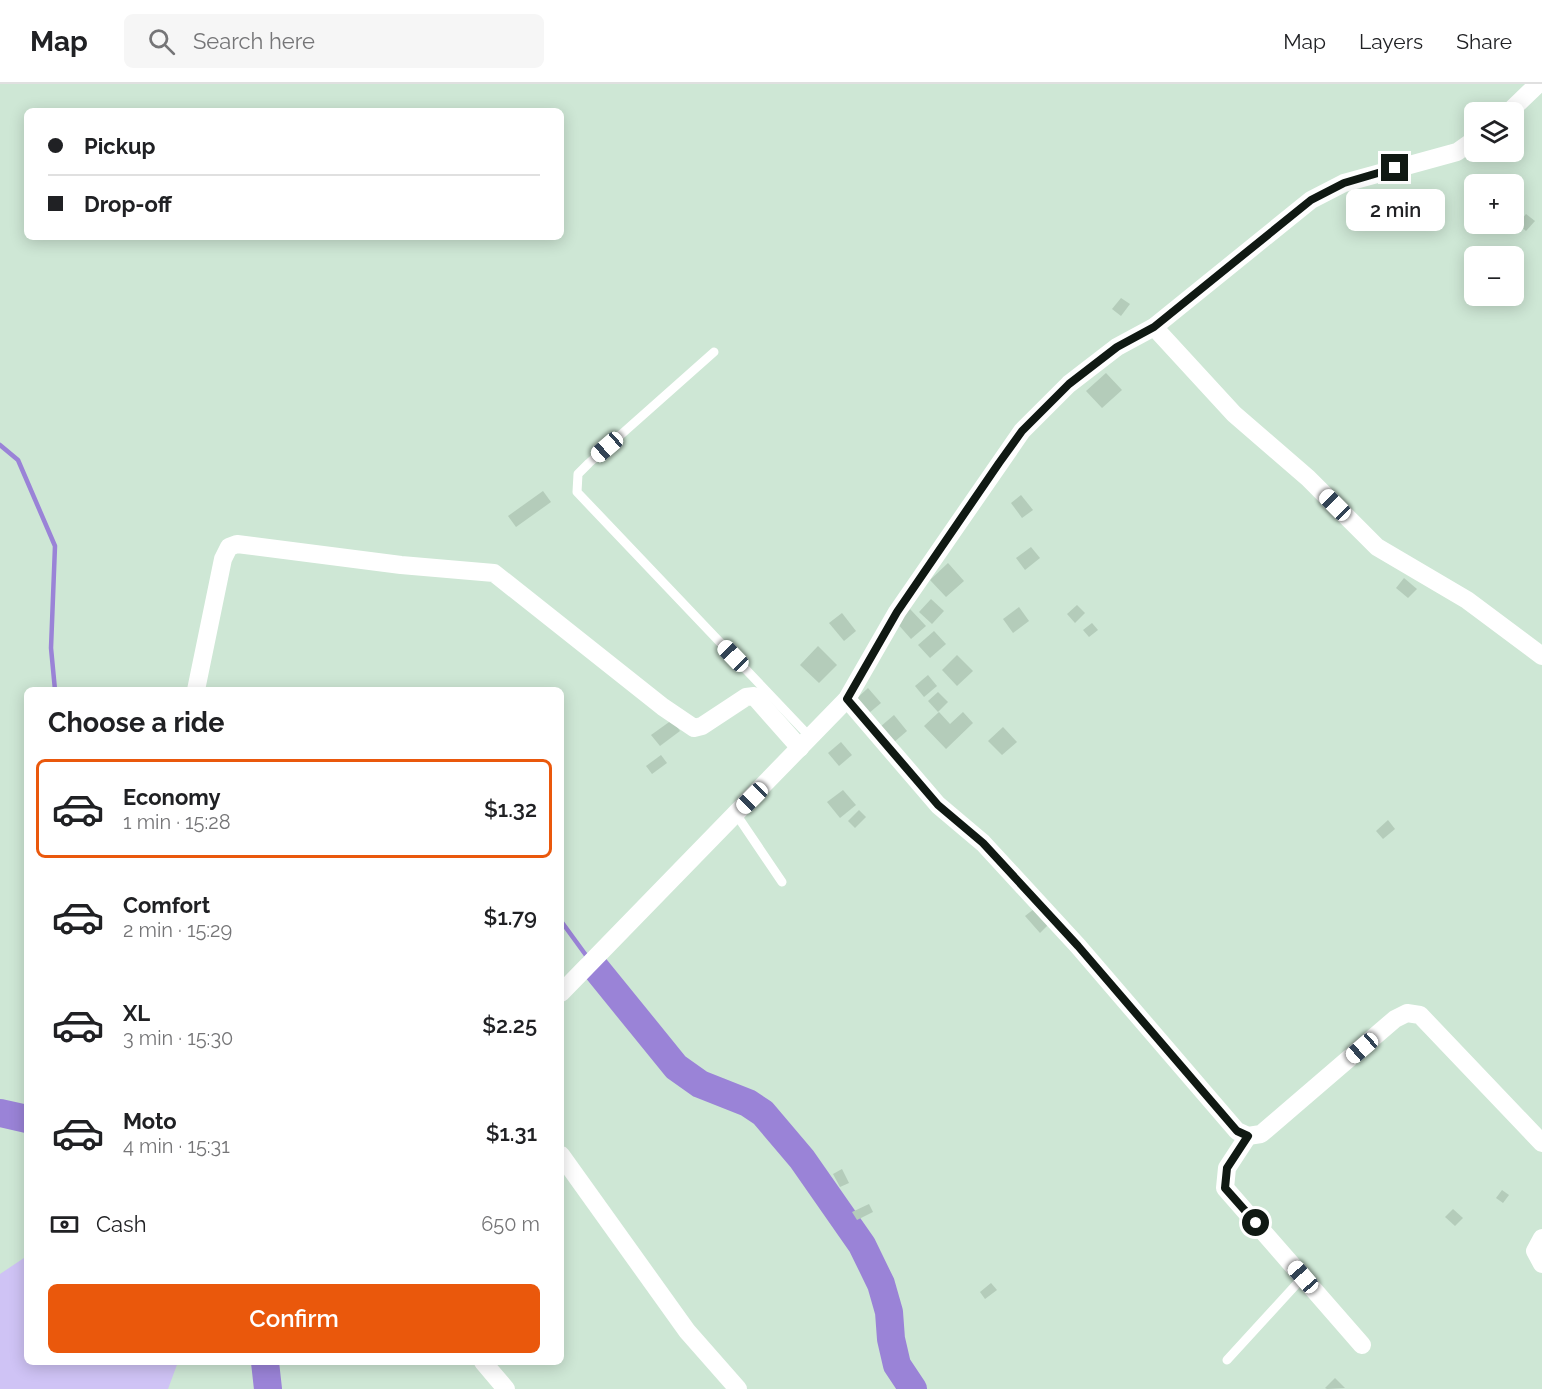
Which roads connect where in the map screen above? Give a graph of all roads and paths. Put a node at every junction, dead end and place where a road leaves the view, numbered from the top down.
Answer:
1 (1538, 84) edge
2 (1519, 102) edge
3 (1464, 147) edge
4 (1154, 327) junction
5 (714, 352) dead end
6 (1542, 656) edge
7 (197, 687) edge
8 (847, 699) junction
9 (805, 743) junction
10 (736, 814) junction
11 (782, 882) dead end
12 (564, 990) edge
13 (1248, 1136) junction
14 (1542, 1143) edge
15 (564, 1159) edge
16 (1542, 1238) edge
17 (1542, 1264) edge
18 (1303, 1277) junction
19 (1362, 1345) dead end
20 (1227, 1360) dead end
21 (486, 1365) edge
22 (506, 1389) edge
23 (738, 1389) edge

1 - 2 street
3 - 4 street
4 - 6 street
4 - 8 street
5 - 9 lane
7 - 9 street
8 - 9 street
8 - 13 street
9 - 10 street
10 - 11 lane
10 - 12 street
13 - 14 street
13 - 18 street
15 - 23 street
16 - 17 street
18 - 19 street
18 - 20 lane
21 - 22 street

